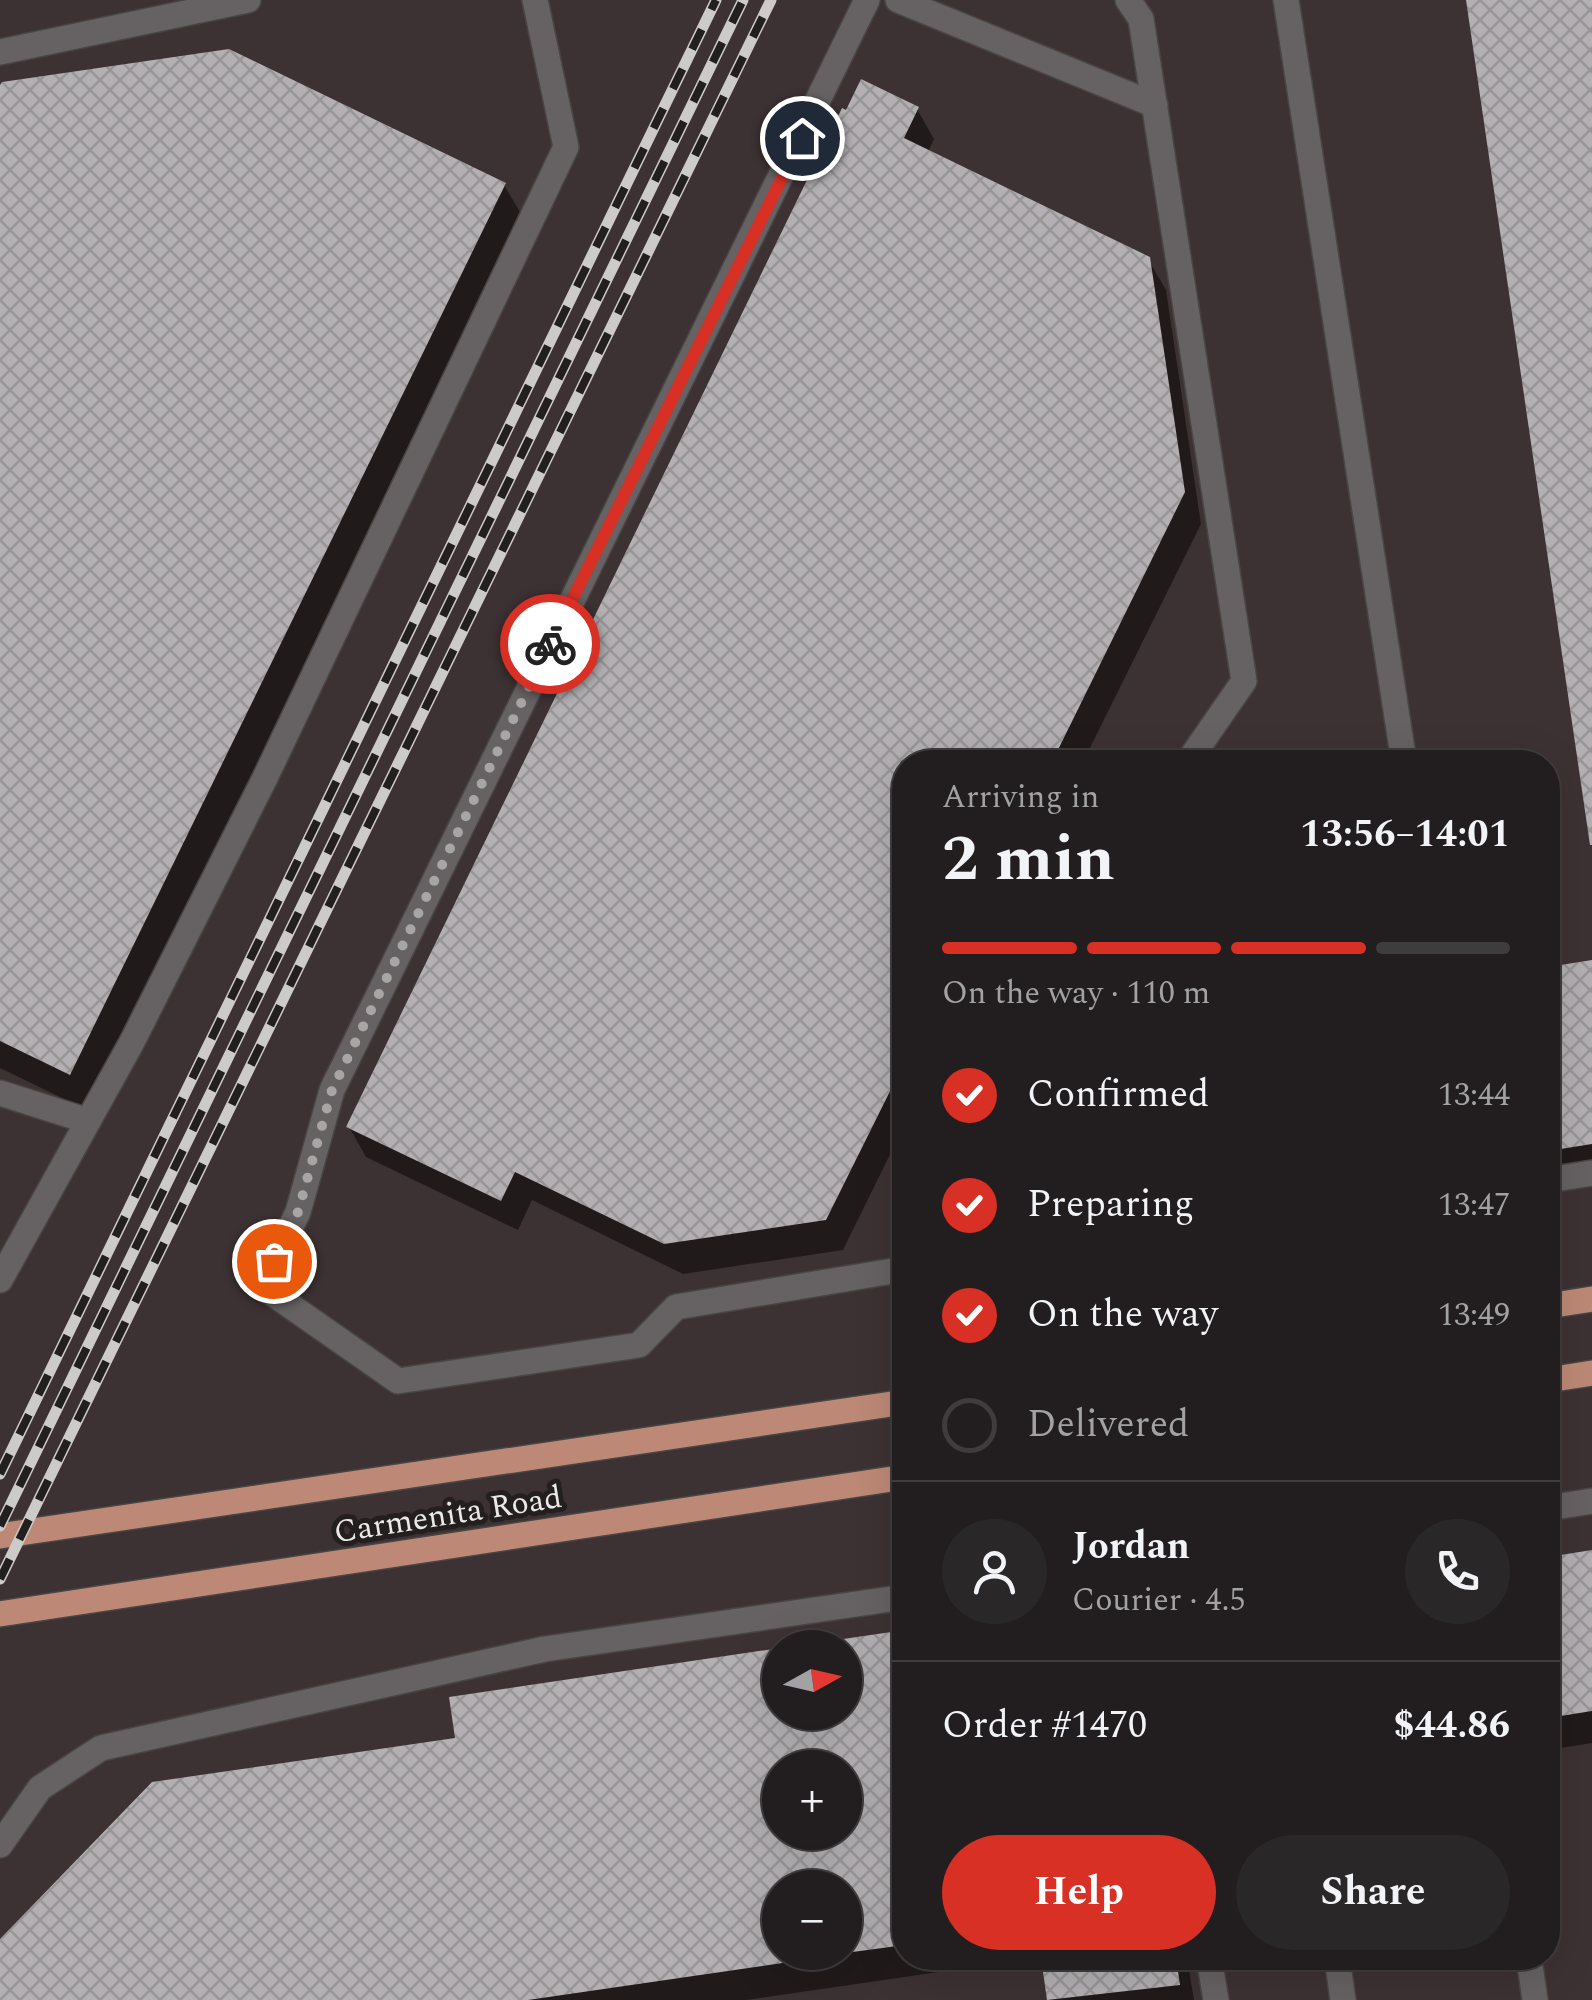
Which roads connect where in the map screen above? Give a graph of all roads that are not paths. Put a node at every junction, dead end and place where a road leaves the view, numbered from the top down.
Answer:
1 (248, 0) edge
2 (535, 0) edge
3 (867, 0) edge
4 (898, 0) edge
5 (1128, 0) edge
6 (1286, 0) edge
7 (0, 52) edge
8 (1154, 105) junction
9 (1196, 750) edge
10 (1402, 750) edge
11 (0, 1093) edge
12 (88, 1121) junction
13 (1592, 1174) edge
14 (1560, 1178) edge
15 (892, 1272) edge
16 (0, 1280) edge
17 (1592, 1299) edge
18 (1560, 1304) edge
19 (1592, 1374) edge
20 (1560, 1378) edge
21 (892, 1404) edge
22 (892, 1479) edge
23 (1592, 1501) edge
24 (1560, 1506) edge
25 (0, 1536) edge
26 (892, 1599) edge
27 (0, 1614) edge
28 (0, 1845) edge
29 (1211, 1970) edge
30 (1339, 1970) edge
31 (1531, 1970) edge
32 (1216, 2000) edge
33 (1343, 2000) edge
34 (1535, 2000) edge

1 - 7 street
2 - 12 street
3 - 15 street
4 - 8 street
5 - 8 street
6 - 10 street
8 - 9 street
11 - 12 street
12 - 16 street
13 - 14 street
17 - 18 main road
19 - 20 main road
21 - 25 main road, Carmenita Road
22 - 27 main road, Carmenita Road
23 - 24 street
26 - 28 street
29 - 32 street
30 - 33 street
31 - 34 street

